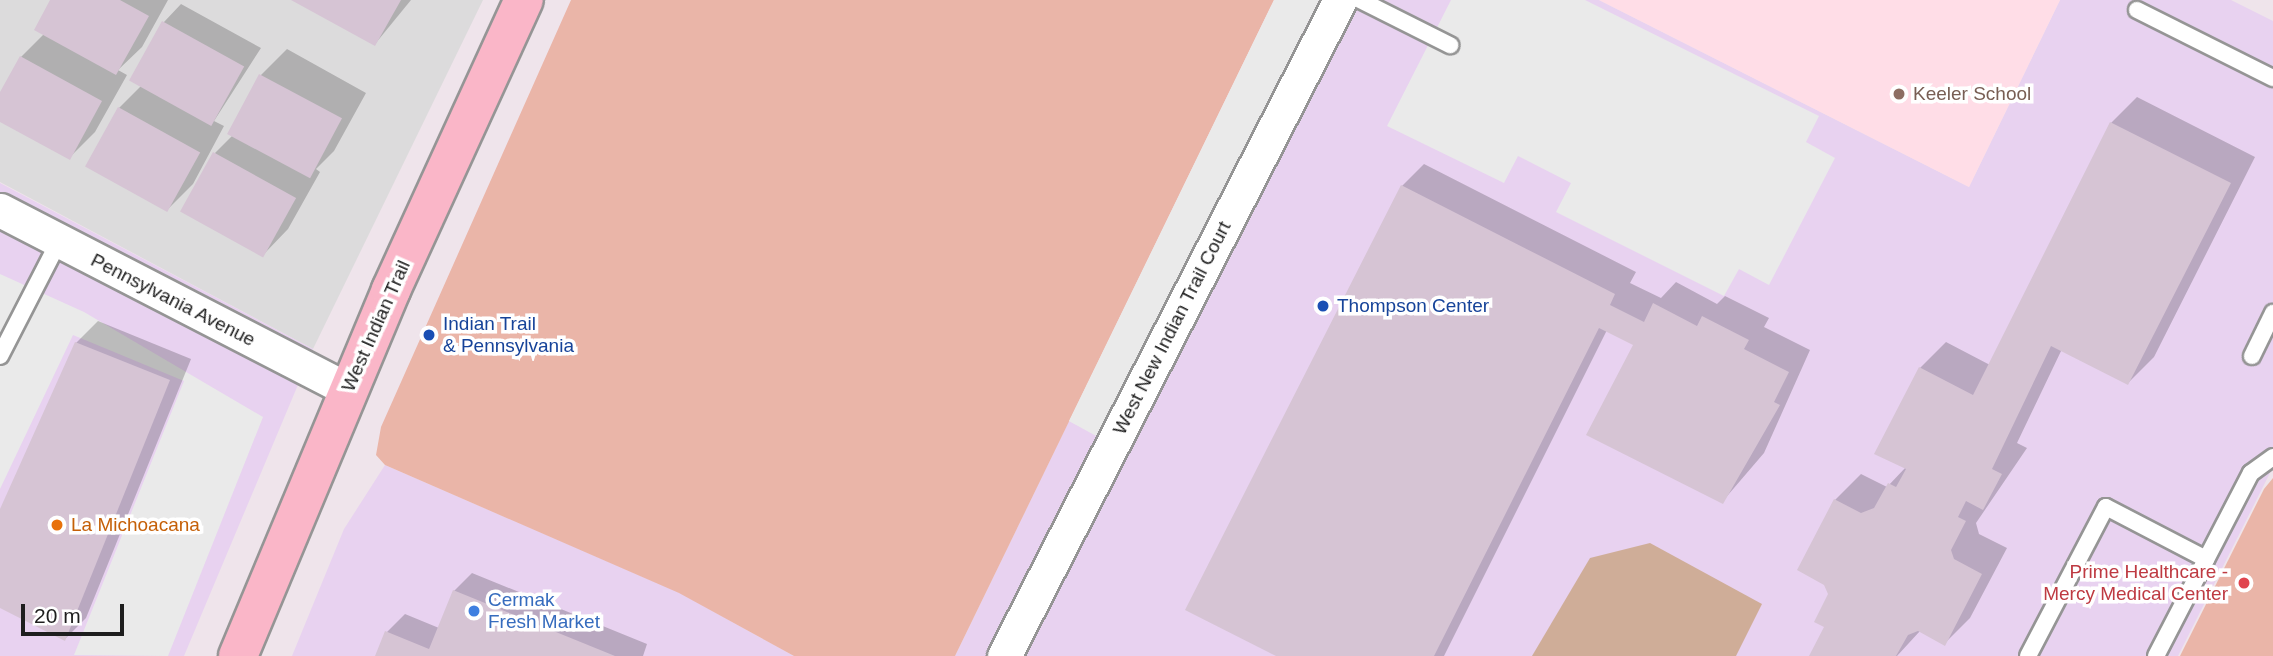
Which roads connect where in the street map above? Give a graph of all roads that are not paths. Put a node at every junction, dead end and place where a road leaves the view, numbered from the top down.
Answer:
1 (524, 0) edge
2 (1340, 0) edge
3 (1360, 0) edge
4 (2137, 10) dead end
5 (1450, 46) dead end
6 (2273, 78) edge
7 (0, 210) edge
8 (59, 241) junction
9 (2273, 313) edge
10 (7, 316) edge
11 (0, 356) edge
12 (2252, 356) dead end
13 (347, 389) junction
14 (2273, 457) edge
15 (2206, 559) junction
16 (238, 656) edge
17 (1004, 656) edge
18 (2028, 656) edge
19 (2156, 656) edge

1 - 13 main road, West Indian Trail
2 - 17 street, West New Indian Trail Court
3 - 5 lane
4 - 6 lane
7 - 8 street, Pennsylvania Avenue
8 - 10 lane
8 - 13 street, Pennsylvania Avenue
9 - 12 lane
10 - 11 lane
13 - 16 main road, West Indian Trail
14 - 15 lane
15 - 18 lane
15 - 19 lane

